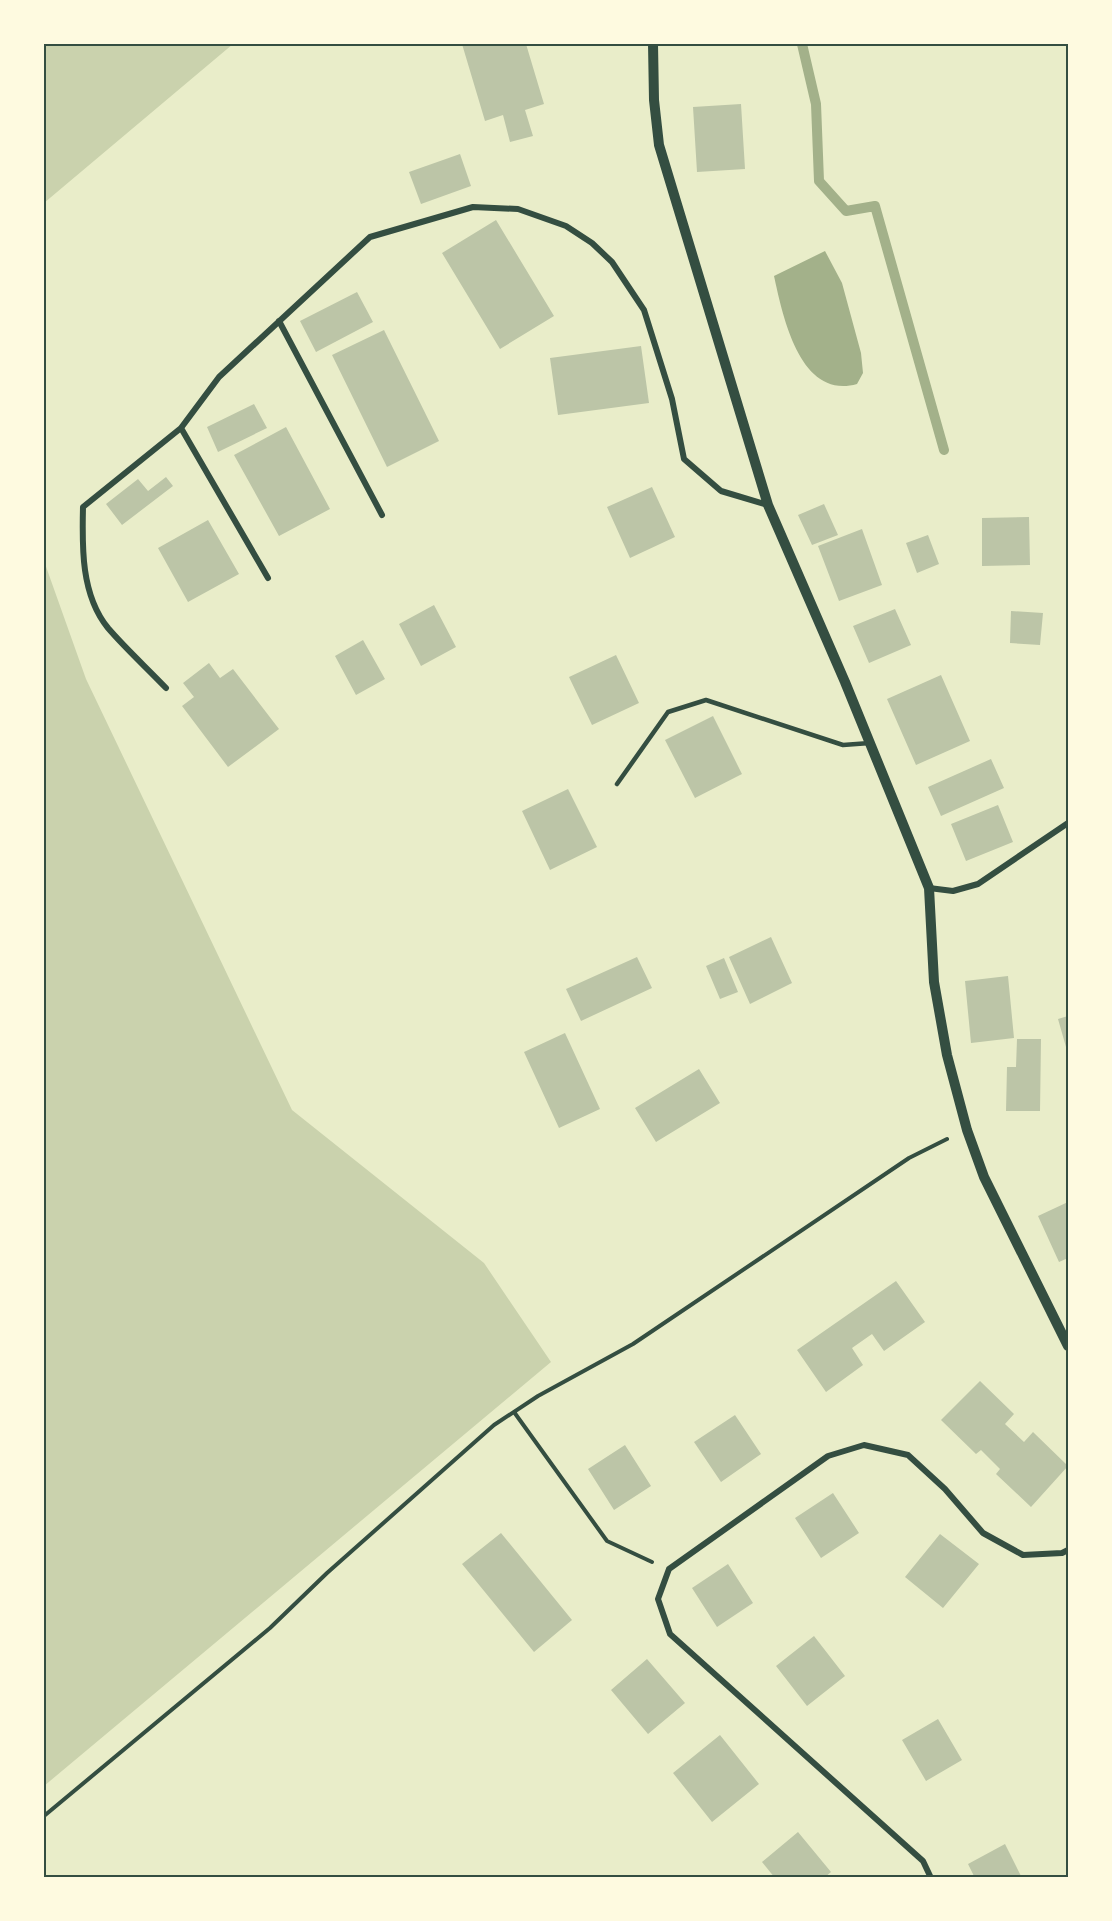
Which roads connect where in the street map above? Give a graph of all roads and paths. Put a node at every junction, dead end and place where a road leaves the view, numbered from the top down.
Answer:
1 (653, 44) edge
2 (279, 321) junction
3 (181, 428) junction
4 (768, 505) junction
5 (382, 516) dead end
6 (268, 578) dead end
7 (166, 688) dead end
8 (870, 743) junction
9 (617, 784) dead end
10 (1068, 823) edge
11 (929, 888) junction
12 (966, 1130) junction
13 (1068, 1346) edge
14 (514, 1412) junction
15 (1068, 1550) edge
16 (669, 1569) junction
17 (44, 1816) edge
18 (931, 1878) edge

1 - 4 street
2 - 3 street
2 - 4 street
2 - 5 street
3 - 6 street
3 - 7 street
4 - 8 street
8 - 9 lane
8 - 11 street
10 - 11 street
11 - 12 street
12 - 13 street
12 - 14 path
14 - 16 path
14 - 17 path
15 - 16 street
16 - 18 street

